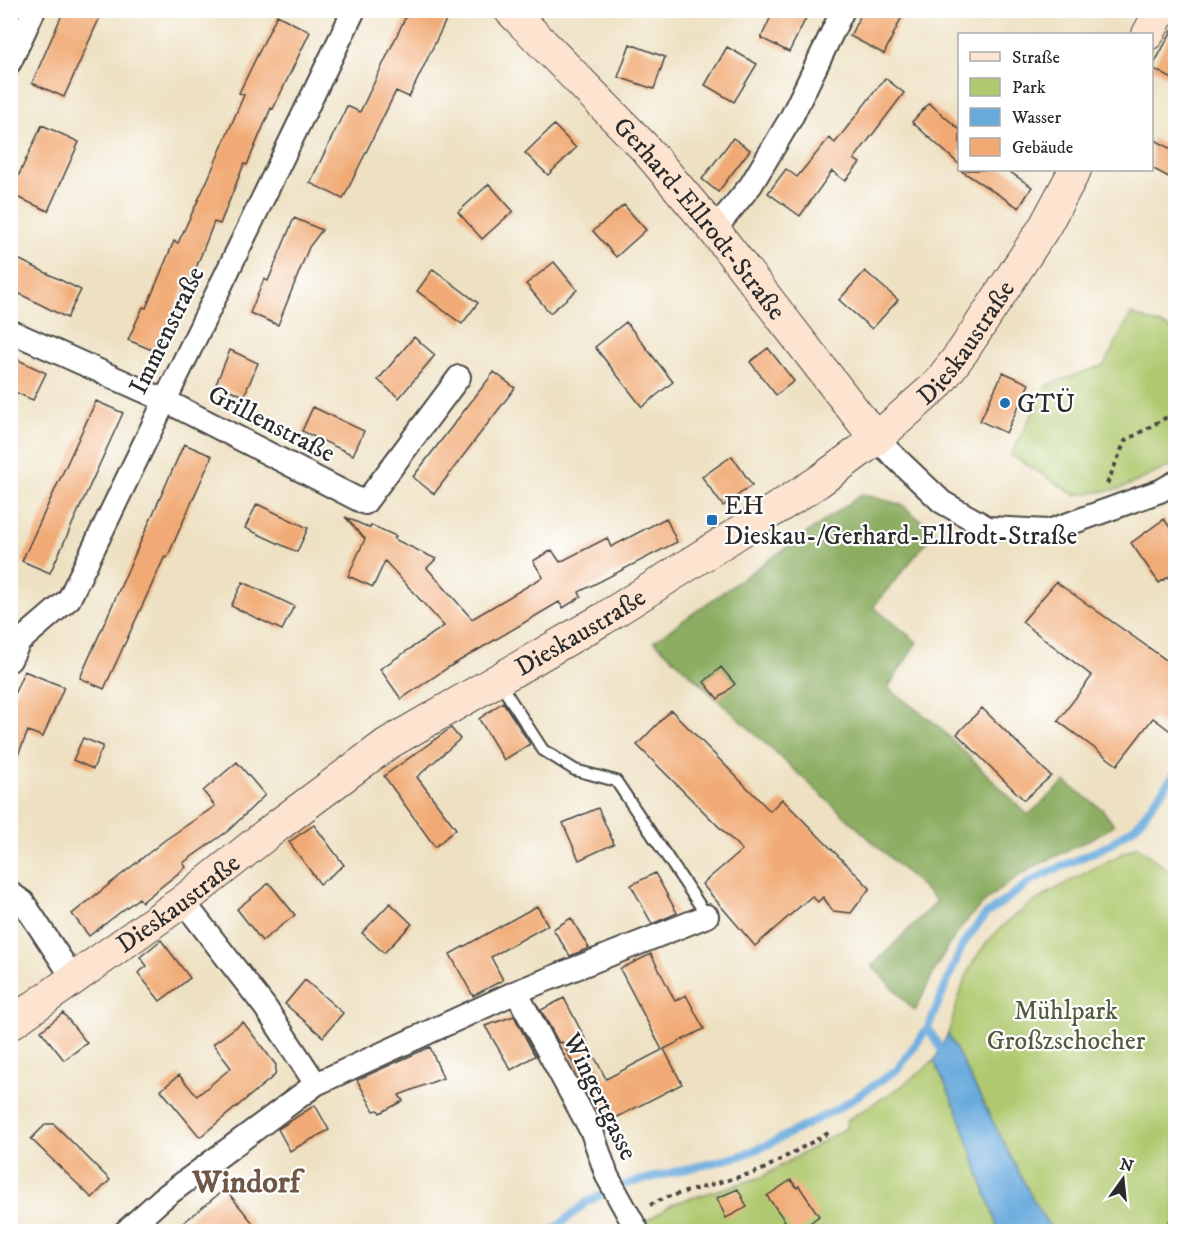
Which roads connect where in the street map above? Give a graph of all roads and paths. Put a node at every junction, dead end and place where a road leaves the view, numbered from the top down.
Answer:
1 (34, 10) edge
2 (354, 10) edge
3 (510, 10) edge
4 (843, 10) edge
5 (1161, 10) edge
6 (1149, 33) edge
7 (10, 62) edge
8 (1074, 171) edge
9 (714, 230) junction
10 (10, 331) edge
11 (459, 377) dead end
12 (164, 400) junction
13 (1176, 412) edge
14 (876, 439) junction
15 (1176, 482) edge
16 (1094, 515) junction
17 (10, 660) edge
18 (498, 679) junction
19 (10, 893) edge
20 (183, 901) junction
21 (708, 916) joint
22 (73, 978) junction
23 (516, 992) junction
24 (10, 1024) edge
25 (316, 1083) junction
26 (832, 1131) dead end
27 (1176, 1212) edge
28 (630, 1218) edge
29 (125, 1232) edge
30 (1165, 1232) edge

1 - 7 street
2 - 12 street, Immenstraße
3 - 9 main road, Gerhard-Ellrodt-Straße
4 - 9 street
5 - 6 main road
8 - 14 main road, Dieskaustraße
9 - 14 main road, Gerhard-Ellrodt-Straße
10 - 12 street, Grillenstraße
11 - 12 street, Grillenstraße
12 - 17 street, Immenstraße
13 - 16 path
14 - 16 street
14 - 18 main road, Dieskaustraße
15 - 16 street
18 - 20 main road, Dieskaustraße
18 - 21 lane
19 - 22 street
20 - 22 main road, Dieskaustraße
20 - 25 street
21 - 23 street
22 - 24 main road, Dieskaustraße
23 - 25 street
23 - 28 street, Wingertgasse
25 - 29 street
26 - 28 path
27 - 30 path

